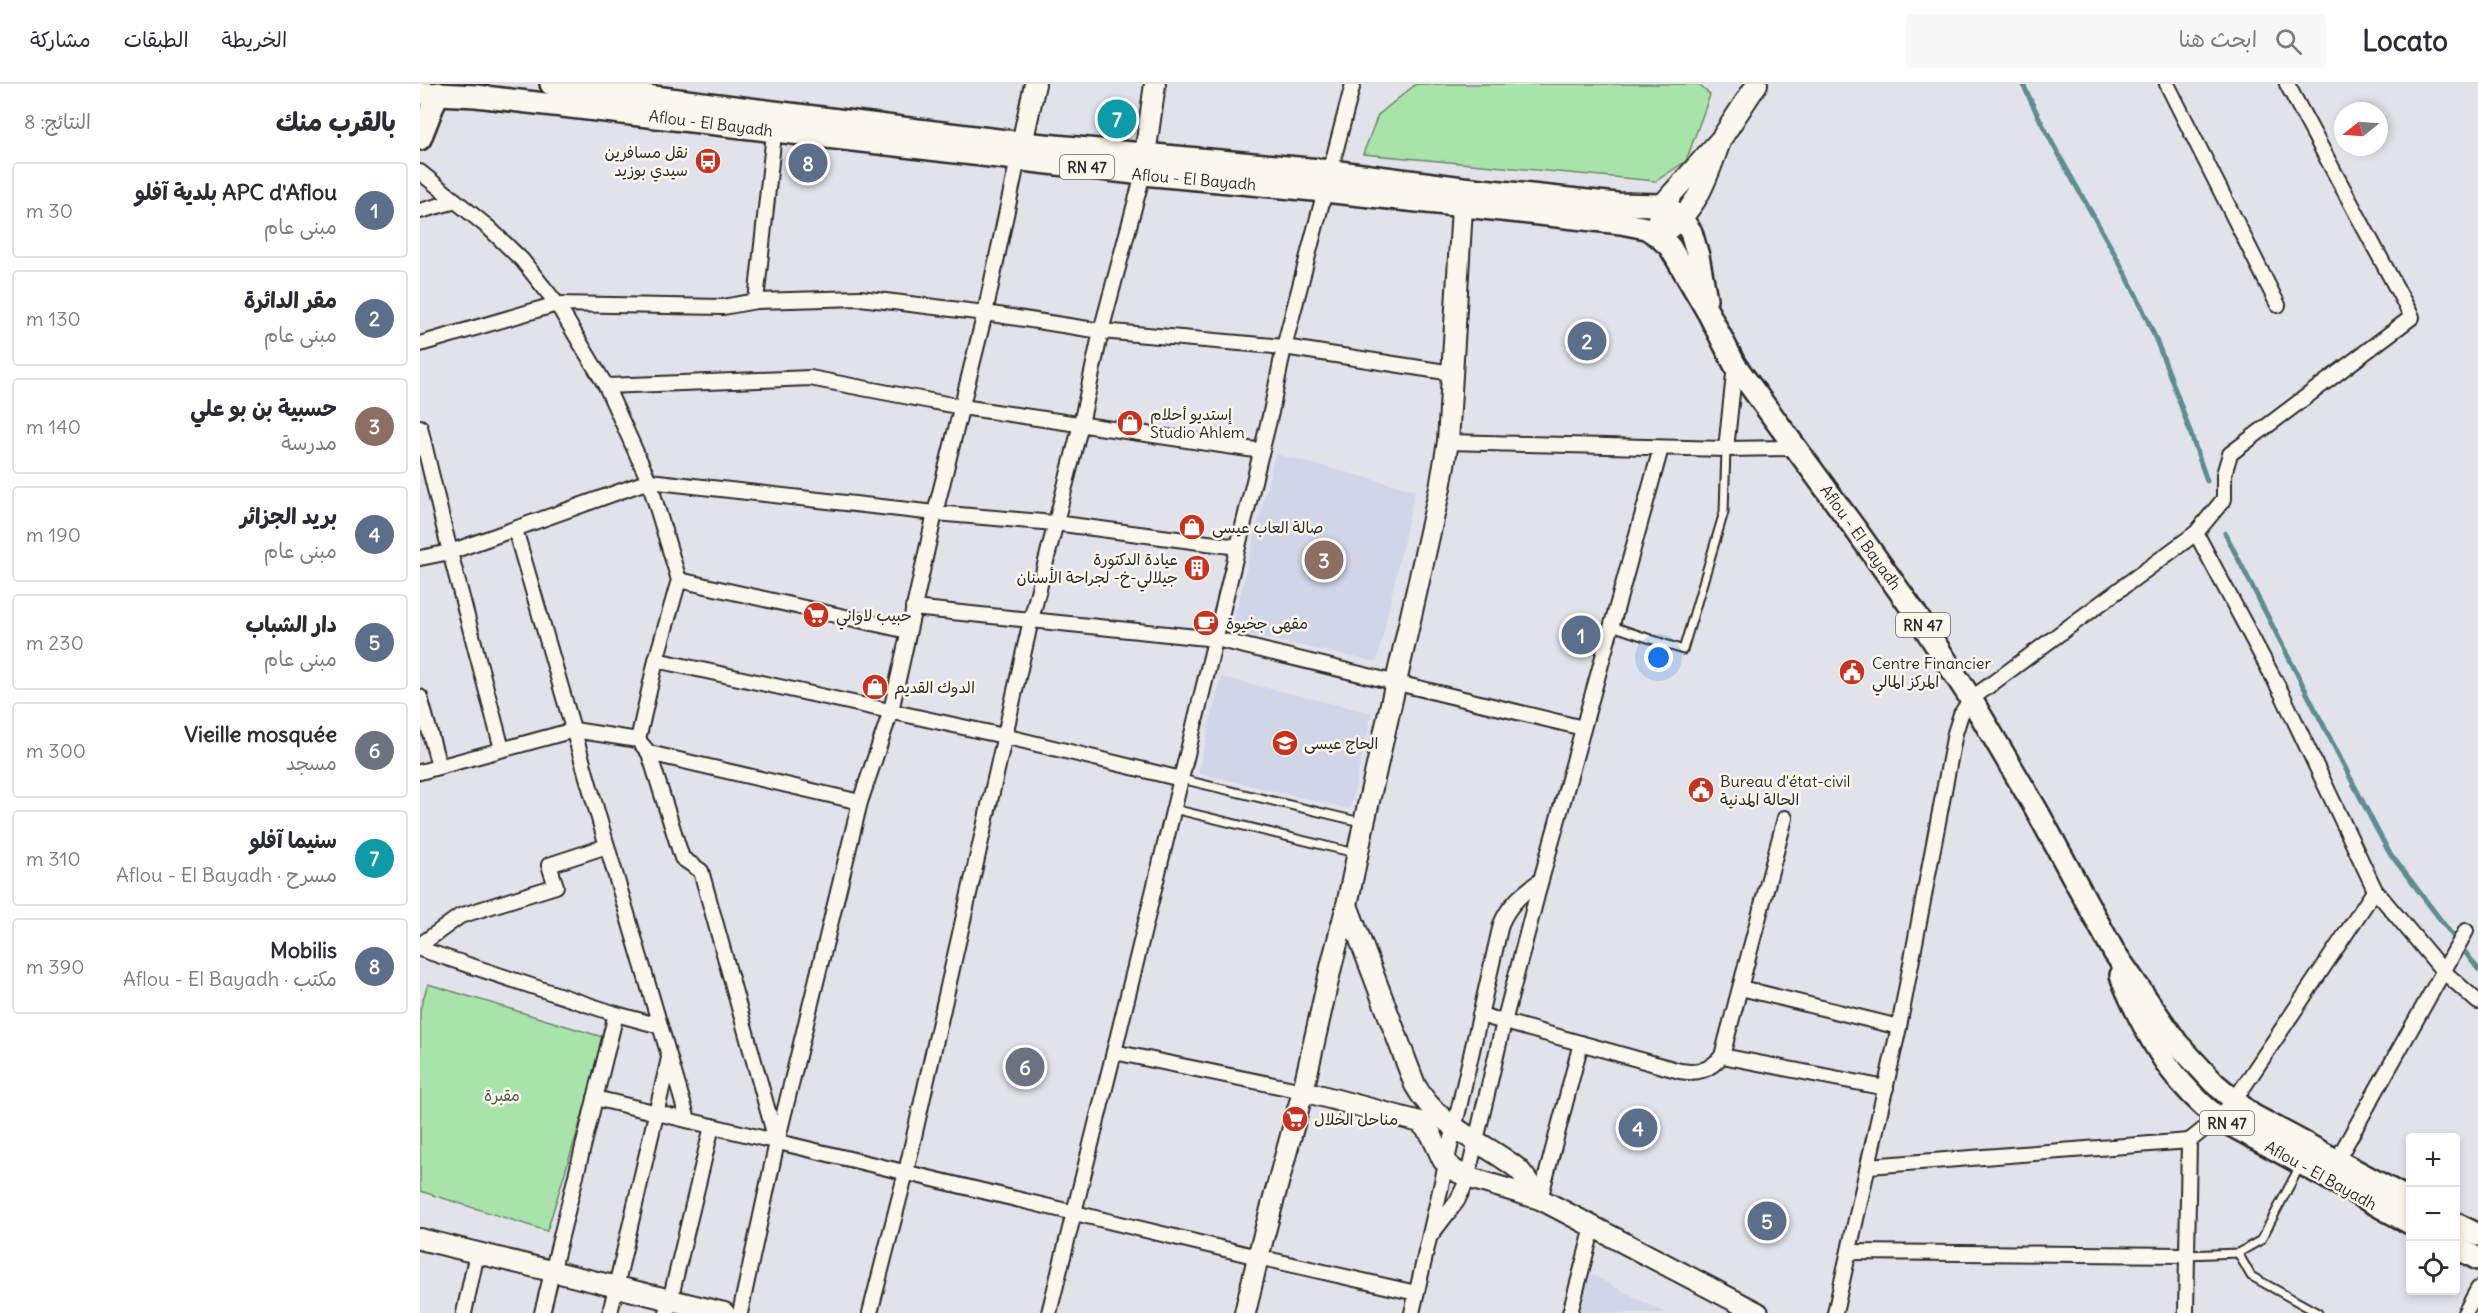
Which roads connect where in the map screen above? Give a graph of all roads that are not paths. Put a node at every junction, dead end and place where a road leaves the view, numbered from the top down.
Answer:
1 (551, 84) edge
2 (1035, 84) edge
3 (1155, 84) edge
4 (1353, 84) edge
5 (1757, 84) edge
6 (2167, 84) edge
7 (2287, 84) edge
8 (429, 93) edge
9 (637, 105) junction
10 (775, 121) junction
11 (420, 139) edge
12 (1721, 139) junction
13 (1020, 151) junction
14 (1143, 165) junction
15 (422, 171) edge
16 (1327, 181) junction
17 (1462, 197) junction
18 (456, 201) junction
19 (1662, 205) junction
20 (420, 211) edge
21 (1683, 219) junction
22 (1658, 236) junction
23 (756, 301) junction
24 (557, 304) junction
25 (2278, 305) dead end
26 (985, 313) junction
27 (1709, 314) junction
28 (1101, 331) junction
29 (420, 344) edge
30 (1284, 347) junction
31 (1735, 365) junction
32 (1452, 373) junction
33 (606, 386) junction
34 (962, 407) junction
35 (1081, 424) junction
36 (420, 427) edge
37 (1448, 442) junction
38 (1661, 448) junction
39 (1795, 448) junction
40 (1726, 450) junction
41 (1262, 451) junction
42 (649, 481) junction
43 (934, 513) junction
44 (1055, 523) junction
45 (515, 529) junction
46 (2196, 533) junction
47 (1238, 547) junction
48 (450, 552) junction
49 (420, 558) edge
50 (679, 580) junction
51 (913, 608) junction
52 (1031, 620) junction
53 (1612, 626) junction
54 (908, 631) junction
55 (1216, 639) junction
56 (656, 660) junction
57 (1396, 684) junction
58 (420, 697) edge
59 (1971, 699) junction
60 (891, 711) junction
61 (1583, 728) junction
62 (574, 730) junction
63 (1004, 736) junction
64 (638, 741) junction
65 (502, 749) junction
66 (649, 753) junction
67 (439, 766) junction
68 (420, 772) edge
69 (1182, 779) junction
70 (860, 802) junction
71 (1174, 809) junction
72 (1785, 818) dead end
73 (1364, 823) junction
74 (606, 846) junction
75 (1358, 853) junction
76 (1541, 880) junction
77 (2375, 890) junction
78 (1347, 905) junction
79 (2466, 931) dead end
80 (420, 947) edge
81 (2114, 952) junction
82 (1369, 962) junction
83 (1332, 963) junction
84 (2445, 967) junction
85 (1741, 987) junction
86 (2478, 1002) edge
87 (616, 1014) junction
88 (1480, 1015) junction
89 (1504, 1022) junction
90 (660, 1026) junction
91 (1899, 1027) junction
92 (1581, 1043) junction
93 (1114, 1052) junction
94 (669, 1056) junction
95 (1722, 1056) junction
96 (1886, 1088) junction
97 (1304, 1091) junction
98 (595, 1098) junction
99 (2234, 1101) junction
100 (655, 1112) junction
101 (2218, 1118) junction
102 (688, 1120) junction
103 (712, 1126) junction
104 (1454, 1127) junction
105 (2189, 1141) junction
106 (777, 1142) junction
107 (1475, 1143) junction
108 (2304, 1156) junction
109 (2336, 1162) junction
110 (1446, 1164) junction
111 (1869, 1166) junction
112 (906, 1172) junction
113 (1467, 1176) junction
114 (2406, 1198) edge
115 (1540, 1199) junction
116 (1075, 1212) junction
117 (2406, 1220) edge
118 (2460, 1226) edge
119 (1593, 1227) junction
120 (1431, 1235) junction
121 (2478, 1235) edge
122 (420, 1239) edge
123 (2460, 1249) edge
124 (1849, 1252) junction
125 (477, 1253) junction
126 (2238, 1253) junction
127 (2186, 1255) junction
128 (1258, 1257) junction
129 (2478, 1259) edge
130 (553, 1272) junction
131 (616, 1287) junction
132 (2478, 1289) edge
133 (1416, 1293) junction
134 (668, 1306) edge
135 (464, 1313) edge
136 (542, 1313) edge
137 (610, 1313) edge
138 (724, 1313) edge
139 (740, 1313) edge
140 (870, 1313) edge
141 (1049, 1313) edge
142 (1245, 1313) edge
143 (1412, 1313) edge
144 (1570, 1313) edge
145 (1758, 1313) edge
146 (1835, 1313) edge
147 (2186, 1313) edge
148 (2318, 1313) edge
149 (2465, 1313) edge

1 - 9 main road, Aflou - El Bayadh / RN 47
2 - 13 street
3 - 14 street
4 - 16 street
5 - 12 street
6 - 25 street
7 - 46 street
8 - 9 main road, Aflou - El Bayadh / RN 47
8 - 11 main road
9 - 10 main road, Aflou - El Bayadh / RN 47
10 - 13 main road, Aflou - El Bayadh / RN 47
10 - 23 street
12 - 19 street
12 - 21 street
13 - 14 main road, Aflou - El Bayadh / RN 47
13 - 26 street
14 - 16 main road, Aflou - El Bayadh / RN 47
14 - 28 street
15 - 18 street
16 - 17 main road, Aflou - El Bayadh / RN 47
16 - 30 street
17 - 19 main road, Aflou - El Bayadh / RN 47
17 - 22 main road, Aflou - El Bayadh / RN 47
17 - 32 street
18 - 20 street
18 - 24 street
19 - 21 main road
19 - 22 street
21 - 22 street
21 - 27 main road, Aflou - El Bayadh / RN 47
22 - 27 main road, Aflou - El Bayadh / RN 47
23 - 24 street
23 - 26 street
24 - 29 street
24 - 33 street
26 - 28 street
26 - 34 street
27 - 31 main road, Aflou - El Bayadh / RN 47
28 - 30 street
28 - 35 street
30 - 32 street
30 - 41 street
31 - 39 main road, Aflou - El Bayadh / RN 47
31 - 40 street
32 - 37 street
33 - 34 street
33 - 42 street
34 - 35 street
34 - 43 street
35 - 41 street
35 - 44 street
36 - 48 street
37 - 38 street
37 - 57 street
38 - 40 street
38 - 53 street
39 - 40 street
39 - 59 main road, Aflou - El Bayadh / RN 47
40 - 53 lane
41 - 47 street
42 - 43 street
42 - 45 street
42 - 50 street
43 - 44 street
43 - 51 street
44 - 47 street
44 - 52 street
45 - 48 street
45 - 62 street
46 - 59 street
46 - 77 street
47 - 55 street
48 - 49 street
48 - 65 street
50 - 54 street
50 - 56 street
51 - 52 street
51 - 54 street
52 - 55 street
52 - 63 street
53 - 61 street
54 - 60 street
55 - 57 street
55 - 69 street
56 - 60 street
56 - 64 street
57 - 61 street
57 - 73 street
58 - 67 street
59 - 81 main road, Aflou - El Bayadh / RN 47
59 - 91 street
60 - 63 street
60 - 70 street
61 - 76 street
62 - 64 street
62 - 65 street
62 - 74 street
63 - 69 street
63 - 112 street
64 - 66 street
65 - 67 street
66 - 70 street
66 - 106 street
67 - 68 street
69 - 71 street
69 - 73 lane
70 - 106 street
71 - 75 lane
71 - 93 street
72 - 85 street
73 - 75 street
74 - 80 street
74 - 90 street
75 - 78 street
76 - 88 street
76 - 89 street
77 - 84 street
77 - 99 street
78 - 82 street
78 - 83 street
79 - 84 street
80 - 87 street
81 - 99 main road, Aflou - El Bayadh / RN 47
81 - 101 main road, Aflou - El Bayadh / RN 47
82 - 83 street
82 - 104 street
83 - 97 street
84 - 86 street
84 - 109 street
85 - 91 street
85 - 95 street
87 - 90 street
87 - 98 street
88 - 89 street
88 - 104 street
89 - 92 street
89 - 107 street
90 - 94 street
91 - 96 street
92 - 95 street
92 - 115 street
93 - 97 street
93 - 116 street
94 - 100 street
94 - 102 street
95 - 96 street
96 - 111 street
97 - 110 street
97 - 128 street
98 - 100 street
98 - 130 street
99 - 101 street
99 - 108 main road, Aflou - El Bayadh / RN 47
100 - 102 street
100 - 131 street
101 - 105 street
101 - 108 main road, Aflou - El Bayadh / RN 47
102 - 103 street
103 - 106 street
103 - 134 street
104 - 107 street
104 - 110 street
105 - 111 street
105 - 127 street
106 - 112 street
106 - 139 street
107 - 113 street
107 - 115 street
108 - 109 main road, Aflou - El Bayadh / RN 47
108 - 117 main road, Aflou - El Bayadh / RN 47
108 - 126 lane
109 - 114 main road, Aflou - El Bayadh / RN 47
110 - 113 street
110 - 120 street
111 - 124 street
112 - 116 street
112 - 140 street
113 - 115 street
113 - 120 street
115 - 119 street
116 - 128 street
116 - 141 street
118 - 121 main road
119 - 144 street
119 - 145 street
120 - 133 street
122 - 125 street
123 - 129 main road
124 - 127 street
124 - 146 street
125 - 130 street
125 - 135 street
126 - 127 lane
126 - 148 lane
127 - 147 street
128 - 133 street
128 - 142 street
130 - 131 street
130 - 136 street
131 - 134 street
131 - 137 street
132 - 149 street
133 - 143 street
134 - 138 street

